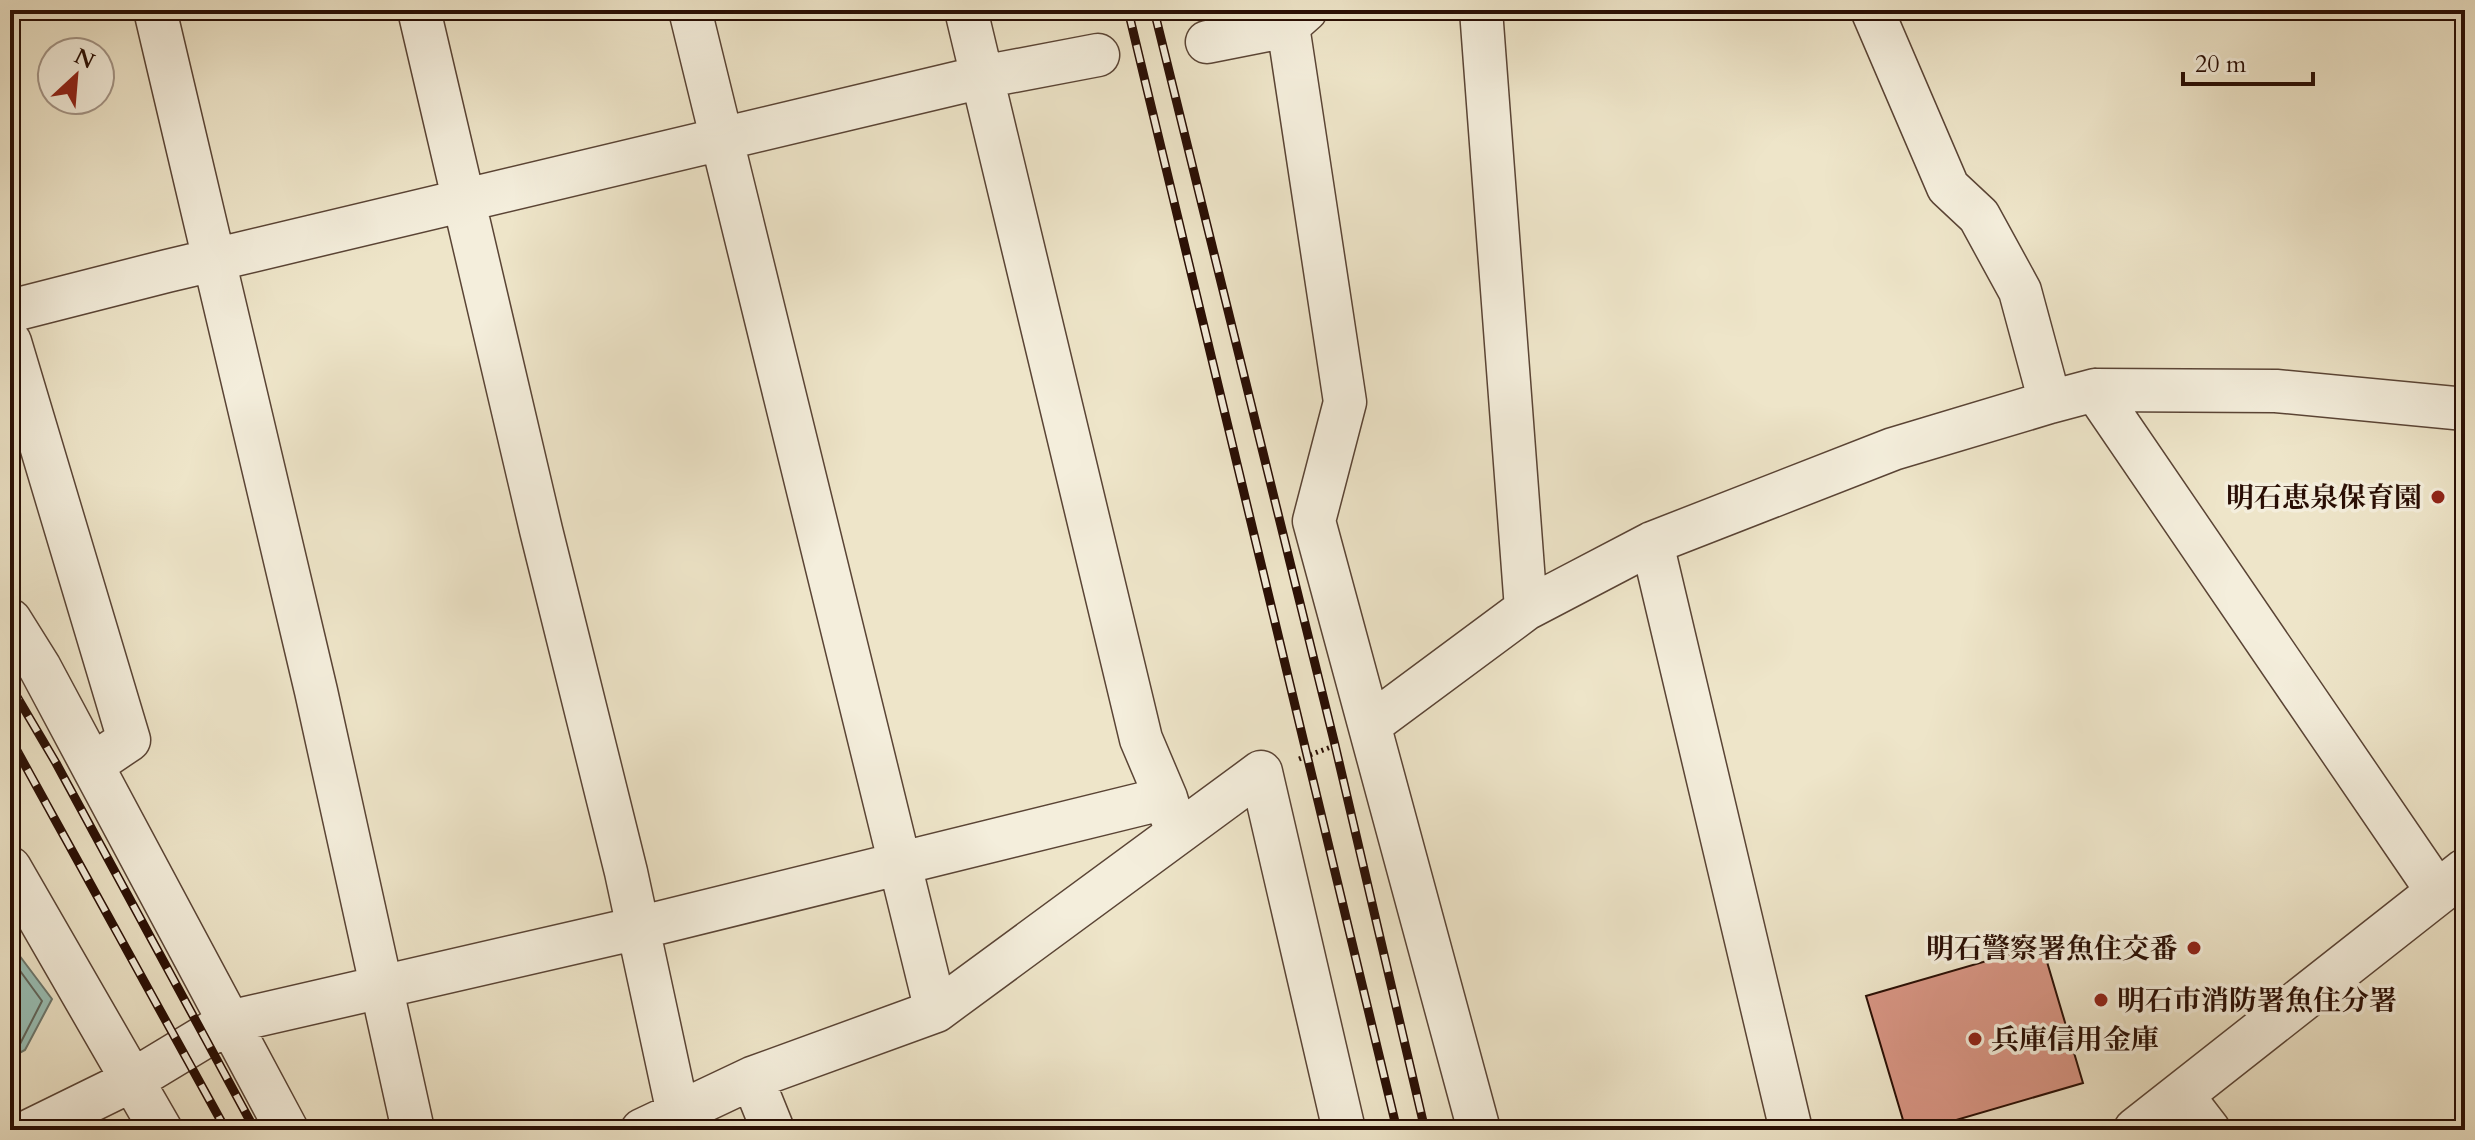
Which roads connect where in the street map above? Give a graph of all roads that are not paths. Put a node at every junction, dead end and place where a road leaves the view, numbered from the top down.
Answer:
1 (155, 10) edge
2 (419, 10) edge
3 (690, 10) edge
4 (966, 10) edge
5 (1481, 10) edge
6 (1872, 10) edge
7 (1297, 18) edge
8 (1207, 42) dead end
9 (1098, 55) dead end
10 (982, 77) junction
11 (721, 139) junction
12 (464, 201) junction
13 (214, 261) junction
14 (10, 311) edge
15 (10, 342) edge
16 (2095, 390) junction
17 (2050, 402) junction
18 (2465, 409) edge
19 (1652, 543) junction
20 (1526, 609) junction
21 (10, 620) edge
22 (1371, 724) junction
23 (92, 765) junction
24 (1172, 816) junction
25 (898, 863) junction
26 (10, 868) edge
27 (2451, 881) edge
28 (638, 928) junction
29 (381, 988) junction
30 (936, 1011) junction
31 (229, 1022) junction
32 (752, 1078) junction
33 (133, 1080) junction
34 (2182, 1095) junction
35 (660, 1121) edge
36 (31, 1130) edge
37 (161, 1130) edge
38 (287, 1130) edge
39 (413, 1130) edge
40 (773, 1130) edge
41 (1344, 1130) edge
42 (1479, 1130) edge
43 (1791, 1130) edge
44 (2136, 1130) edge
45 (2209, 1130) edge

1 - 13 street
2 - 12 street
3 - 11 street
4 - 10 street
5 - 20 street
6 - 17 street
7 - 8 street
7 - 22 street
9 - 10 street
10 - 11 street
10 - 24 street
11 - 12 street
11 - 25 street
12 - 13 street
12 - 28 street
13 - 14 street
13 - 29 street
15 - 23 street
16 - 17 street
16 - 18 street
16 - 27 street
17 - 19 street
19 - 20 street
19 - 43 street
20 - 22 street
21 - 23 street
22 - 42 street
23 - 31 street
24 - 25 street
24 - 30 street
24 - 41 street
25 - 28 street
25 - 30 street
26 - 33 street
27 - 34 street
28 - 29 street
28 - 35 street
29 - 31 street
29 - 39 street
30 - 32 street
31 - 33 street
31 - 38 street
32 - 35 street
32 - 40 street
33 - 36 street
33 - 37 street
34 - 44 street
34 - 45 street

